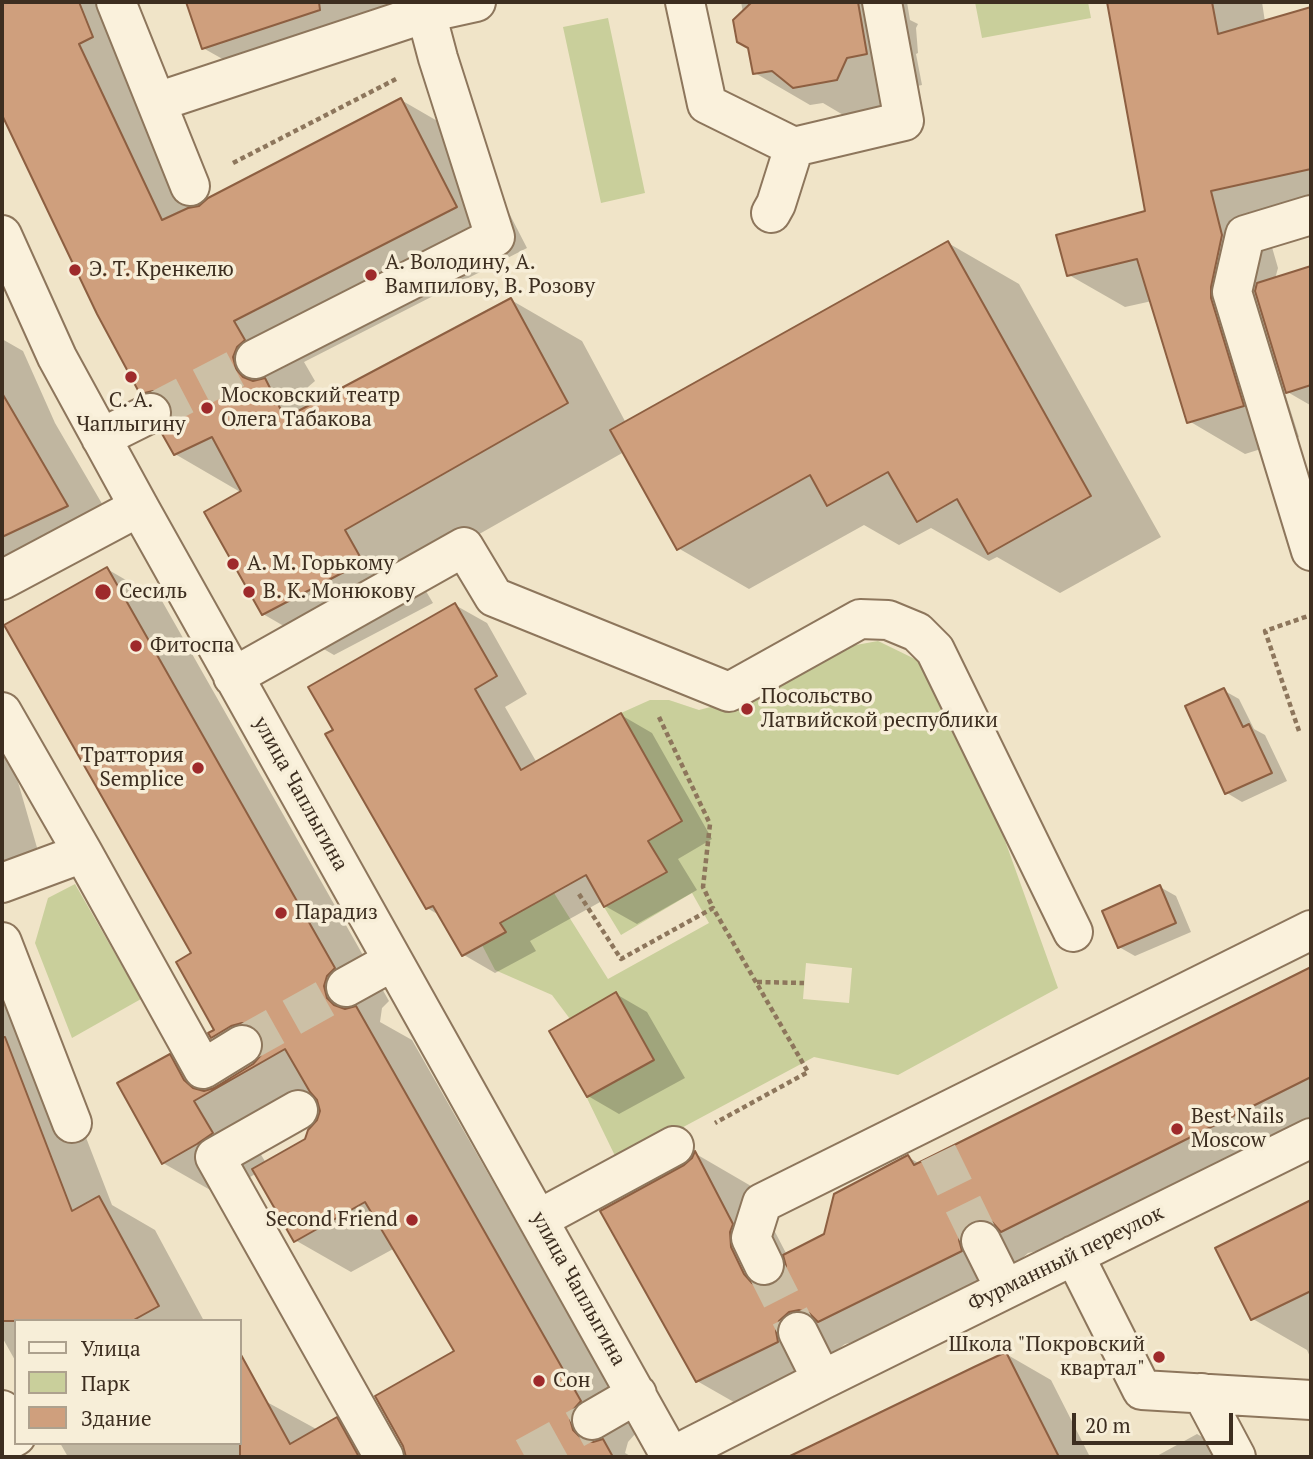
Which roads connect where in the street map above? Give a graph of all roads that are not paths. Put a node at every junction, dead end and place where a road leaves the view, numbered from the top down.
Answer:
1 (116, 2) edge
2 (685, 2) edge
3 (882, 2) edge
4 (468, 3) edge
5 (426, 13) junction
6 (157, 102) junction
7 (794, 147) junction
8 (190, 186) road end
9 (771, 214) dead end
10 (1311, 215) edge
11 (2, 235) edge
12 (10, 274) edge
13 (255, 359) tunnel mouth
14 (151, 413) tunnel mouth
15 (101, 438) junction
16 (139, 507) junction
17 (1311, 551) edge
18 (2, 580) edge
19 (233, 677) junction
20 (2, 712) edge
21 (83, 853) junction
22 (2, 883) edge
23 (1311, 930) edge
24 (1073, 932) dead end
25 (2, 942) edge
26 (393, 961) junction
27 (345, 987) tunnel mouth
28 (242, 1045) tunnel mouth
29 (299, 1110) dead end
30 (72, 1124) dead end
31 (1311, 1139) edge
32 (674, 1146) road end
33 (539, 1219) junction
34 (981, 1241) tunnel mouth
35 (1074, 1255) junction
36 (764, 1265) tunnel mouth
37 (1005, 1289) junction
38 (798, 1332) tunnel mouth
39 (822, 1380) junction
40 (637, 1394) junction
41 (1202, 1394) junction
42 (1311, 1400) edge
43 (2, 1410) edge
44 (592, 1420) tunnel mouth
45 (14, 1432) edge
46 (384, 1457) edge
47 (671, 1457) edge
48 (1237, 1457) edge

1 - 6 street
2 - 7 street
3 - 7 street
4 - 5 street
5 - 6 street
5 - 13 street
6 - 8 street
7 - 9 street
10 - 17 street
11 - 12 street, улица Чаплыгина
12 - 15 street, улица Чаплыгина
14 - 15 street
15 - 16 street, улица Чаплыгина
16 - 18 street
16 - 19 street, улица Чаплыгина
19 - 24 street
19 - 26 street, улица Чаплыгина
20 - 21 street
21 - 22 street
21 - 28 street
23 - 36 street
25 - 30 street
26 - 27 street
26 - 33 street, улица Чаплыгина
29 - 46 street
31 - 35 street, Фурманный переулок
32 - 33 street
33 - 40 street, улица Чаплыгина
34 - 37 street
35 - 37 street, Фурманный переулок
35 - 41 street
37 - 39 street, Фурманный переулок
38 - 39 street
39 - 47 street, Фурманный переулок
40 - 44 street
40 - 47 street, улица Чаплыгина
41 - 42 street
41 - 48 street
43 - 45 street

